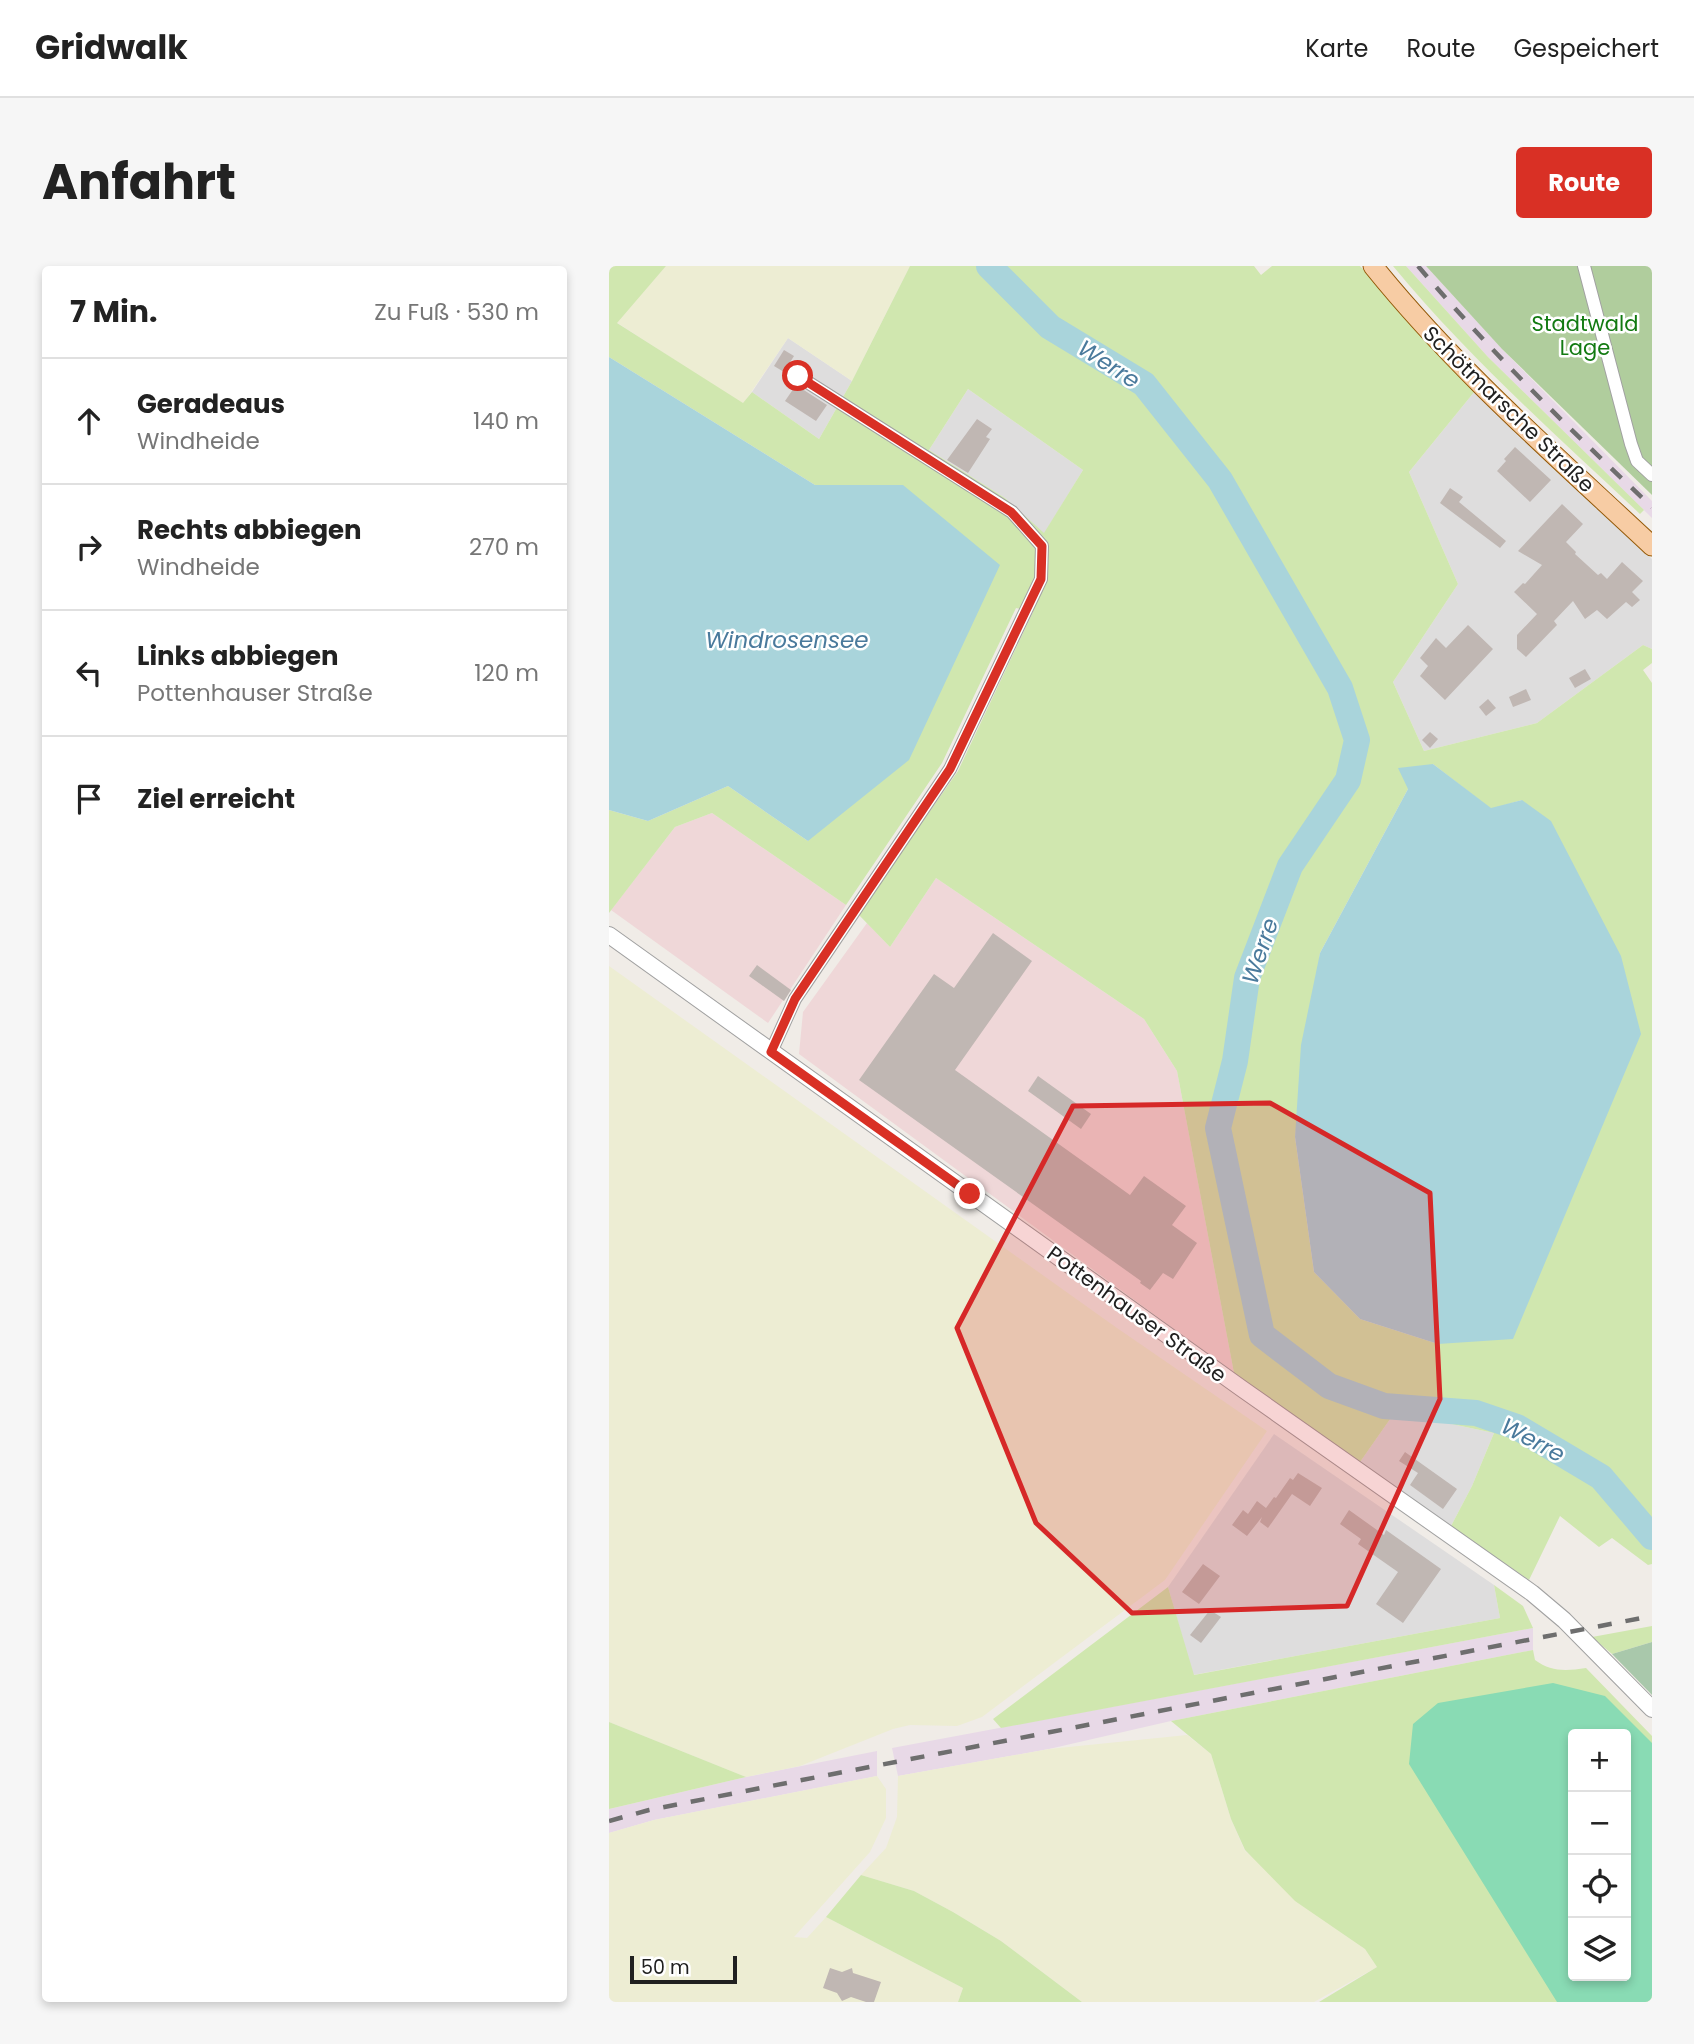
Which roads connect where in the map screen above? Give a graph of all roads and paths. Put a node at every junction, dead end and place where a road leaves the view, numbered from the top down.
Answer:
1 (1373, 266) edge
2 (1584, 266) edge
3 (798, 376) dead end
4 (1652, 475) edge
5 (1652, 546) edge
6 (609, 935) edge
7 (771, 1052) junction
8 (1652, 1709) edge

1 - 5 main road, Schötmarsche Straße
2 - 4 street
3 - 7 street
6 - 7 street, Pottenhauser Straße
7 - 8 street, Pottenhauser Straße

